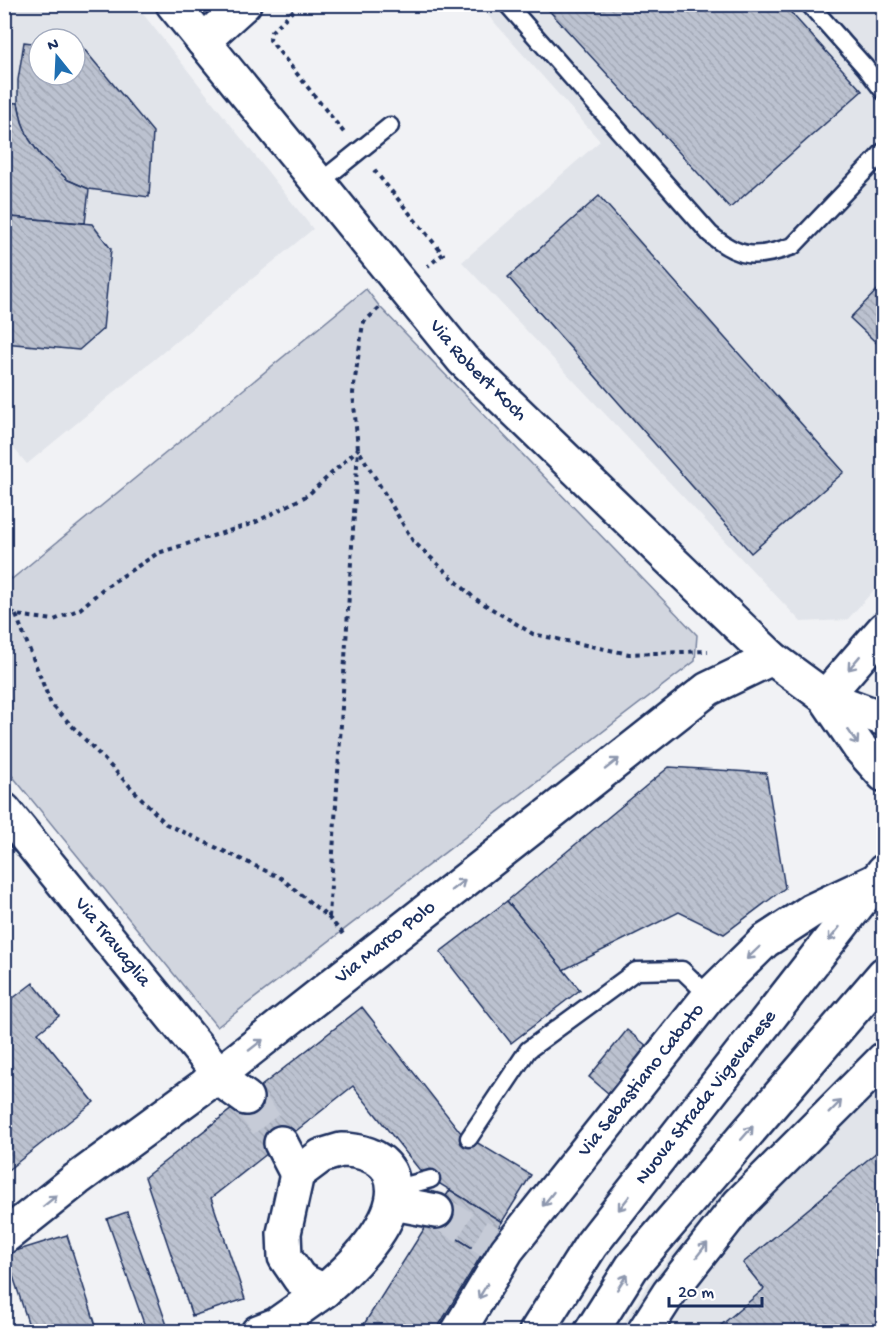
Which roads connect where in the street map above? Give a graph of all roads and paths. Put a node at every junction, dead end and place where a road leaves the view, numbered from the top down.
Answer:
1 (173, 4) edge
2 (244, 4) edge
3 (300, 4) edge
4 (507, 4) edge
5 (809, 4) edge
6 (203, 41) junction
7 (276, 50) dead end
8 (884, 92) edge
9 (390, 126) dead end
10 (884, 151) edge
11 (319, 183) junction
12 (443, 254) dead end
13 (434, 260) dead end
14 (380, 307) dead end
15 (358, 448) junction
16 (4, 606) edge
17 (16, 615) junction
18 (884, 629) edge
19 (717, 652) dead end
20 (772, 658) junction
21 (825, 697) junction
22 (884, 719) edge
23 (884, 775) edge
24 (4, 810) edge
25 (879, 876) edge
26 (329, 918) junction
27 (363, 960) junction
28 (884, 974) edge
29 (709, 996) junction
30 (884, 1059) edge
31 (219, 1074) junction
32 (246, 1098) tunnel mouth
33 (469, 1138) dead end
34 (281, 1143) tunnel mouth
35 (297, 1174) junction
36 (431, 1179) dead end
37 (394, 1196) junction
38 (436, 1211) tunnel mouth
39 (4, 1237) edge
40 (324, 1291) junction
41 (258, 1332) edge
42 (458, 1332) edge
43 (536, 1332) edge
44 (591, 1332) edge
45 (644, 1332) edge

1 - 6 street, Via Robert Koch
2 - 6 street
3 - 7 path
4 - 10 lane
5 - 8 lane
6 - 11 street, Via Robert Koch
9 - 11 lane
11 - 20 street, Via Robert Koch
12 - 13 path
14 - 15 path
15 - 17 path
15 - 19 path
15 - 26 path
16 - 17 path
17 - 26 path
18 -> 21 street
20 - 21 street, Via Robert Koch
27 -> 20 street, Via Marco Polo
21 - 22 street, Via Robert Koch
21 -> 23 street, Via Robert Koch
24 - 31 street, Via Travaglia
25 -> 29 street, Via Sebastiano Caboto
25 -> 43 street, Nuova Strada Vigevanese
26 - 27 path
31 -> 27 street, Via Marco Polo
44 -> 28 street
29 - 33 lane
29 -> 42 street, Via Sebastiano Caboto
45 -> 30 street
31 - 32 street, Via Travaglia
39 -> 31 street, Via Marco Polo
34 - 35 street
35 - 37 street
35 - 40 street
36 - 37 lane
37 - 38 street
37 - 40 street
40 - 41 street

